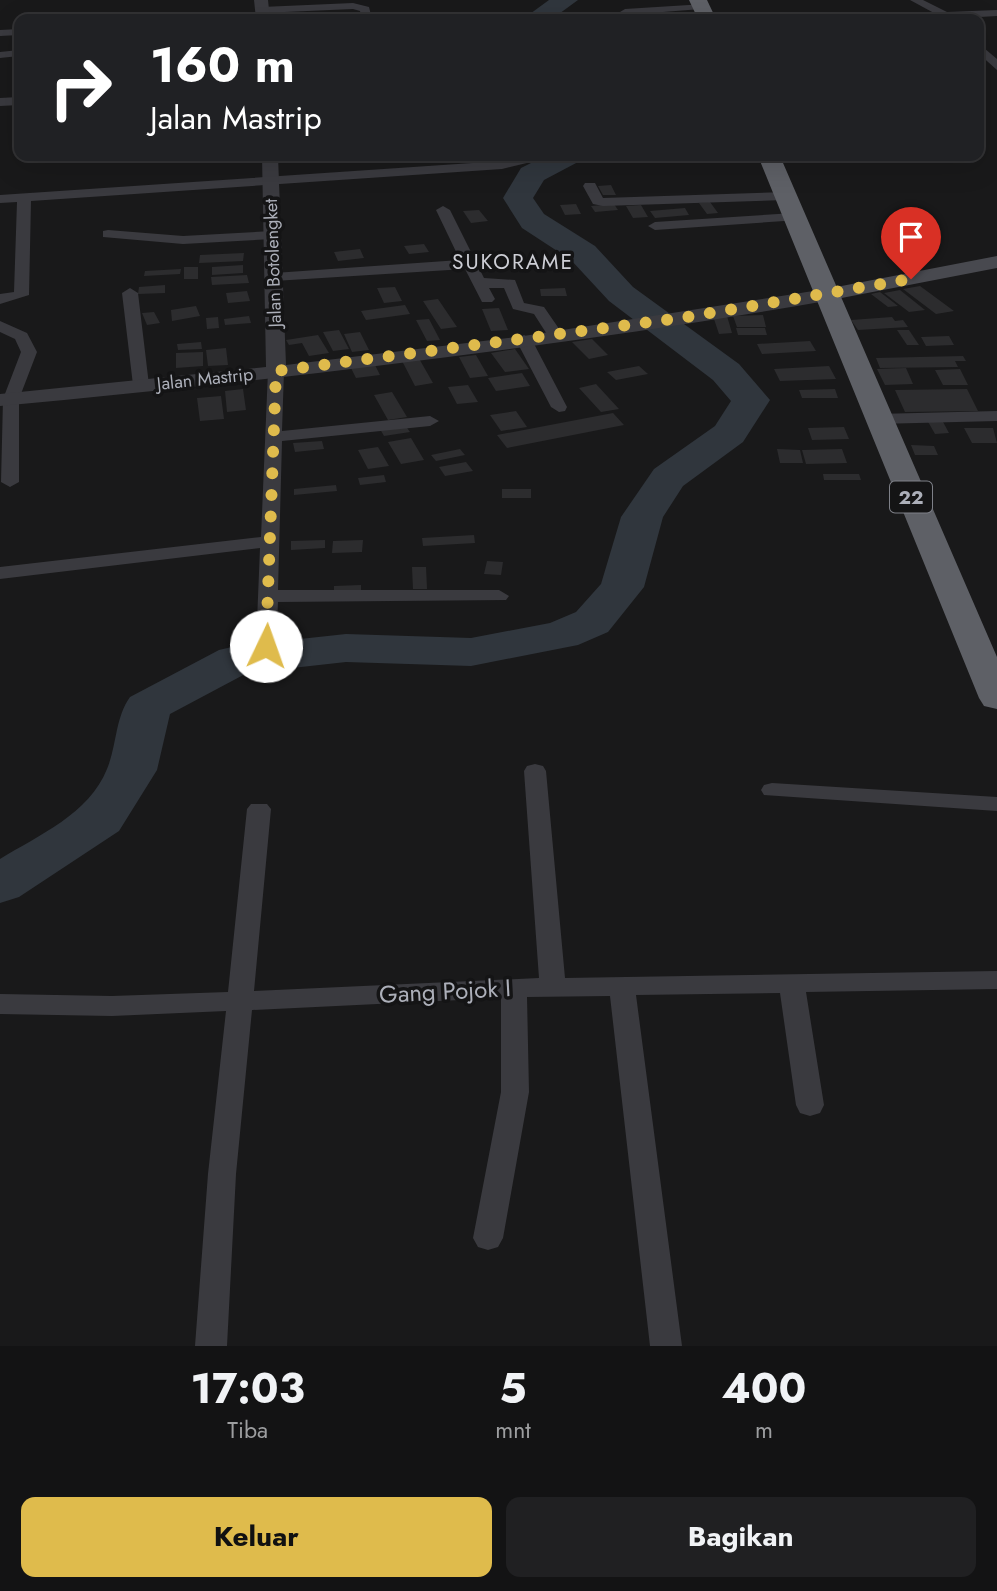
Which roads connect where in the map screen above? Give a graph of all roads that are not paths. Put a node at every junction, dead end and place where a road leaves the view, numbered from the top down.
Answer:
1 (915, 0) edge
2 (702, 9) edge
3 (262, 10) edge
4 (625, 12) dead end
5 (366, 14) edge
6 (944, 14) edge
7 (984, 52) edge
8 (997, 66) edge
9 (270, 161) edge
10 (396, 161) edge
11 (523, 161) edge
12 (771, 161) edge
13 (402, 173) junction
14 (270, 183) junction
15 (590, 186) dead end
16 (24, 197) junction
17 (0, 198) edge
18 (790, 206) junction
19 (443, 210) dead end
20 (655, 226) dead end
21 (108, 234) dead end
22 (272, 235) junction
23 (468, 264) junction
24 (995, 265) edge
25 (274, 277) junction
26 (479, 283) junction
27 (130, 293) dead end
28 (826, 295) junction
29 (0, 299) edge
30 (487, 299) dead end
31 (681, 318) joint
32 (0, 326) edge
33 (606, 328) joint
34 (556, 336) junction
35 (524, 340) junction
36 (276, 371) junction
37 (141, 385) junction
38 (6, 399) edge
39 (559, 407) dead end
40 (997, 416) edge
41 (877, 419) junction
42 (430, 421) dead end
43 (274, 437) junction
44 (10, 482) dead end
45 (271, 541) junction
46 (0, 573) edge
47 (268, 596) junction
48 (499, 596) dead end
49 (266, 646) dead end
50 (997, 698) edge
51 (535, 771) dead end
52 (772, 790) dead end
53 (997, 804) edge
54 (260, 809) dead end
55 (997, 981) edge
56 (792, 984) junction
57 (553, 987) junction
58 (514, 988) junction
59 (622, 988) junction
60 (240, 1001) junction
61 (0, 1004) edge
62 (810, 1105) dead end
63 (488, 1238) dead end
64 (211, 1346) edge
65 (666, 1346) edge

1 - 6 street
2 - 4 street
3 - 5 street
7 - 8 street
9 - 14 street, Jalan Botolengket
10 - 13 street
11 - 13 street
12 - 18 highway, 22
13 - 14 street
14 - 16 street
14 - 22 street, Jalan Botolengket
15 - 18 street
16 - 17 street
16 - 29 street
18 - 20 street
18 - 28 highway, 22
19 - 23 street
21 - 22 street
22 - 25 street, Jalan Botolengket
23 - 25 street
23 - 26 street
24 - 28 main road
25 - 36 street, Jalan Botolengket
26 - 30 street
26 - 34 street
27 - 37 street
28 - 31 street, Jalan Mastrip
28 - 41 highway, 22
31 - 33 street, Jalan Mastrip
32 - 38 street
33 - 34 street, Jalan Mastrip
34 - 35 street, Jalan Mastrip
35 - 36 street, Jalan Mastrip
35 - 39 street
36 - 37 street, Jalan Mastrip
36 - 43 street
37 - 38 street, Jalan Mastrip
38 - 44 street
40 - 41 street
41 - 50 highway, 22
42 - 43 street
43 - 45 street
45 - 46 street
45 - 47 street
47 - 48 street
47 - 49 street
51 - 57 street
52 - 53 street
54 - 60 street
55 - 56 street, Gang Pojok I
56 - 59 street, Gang Pojok I
56 - 62 street
57 - 58 street, Gang Pojok I
57 - 59 street, Gang Pojok I
58 - 60 street, Gang Pojok I
58 - 63 street
59 - 65 street
60 - 61 street, Gang Pojok I
60 - 64 street

